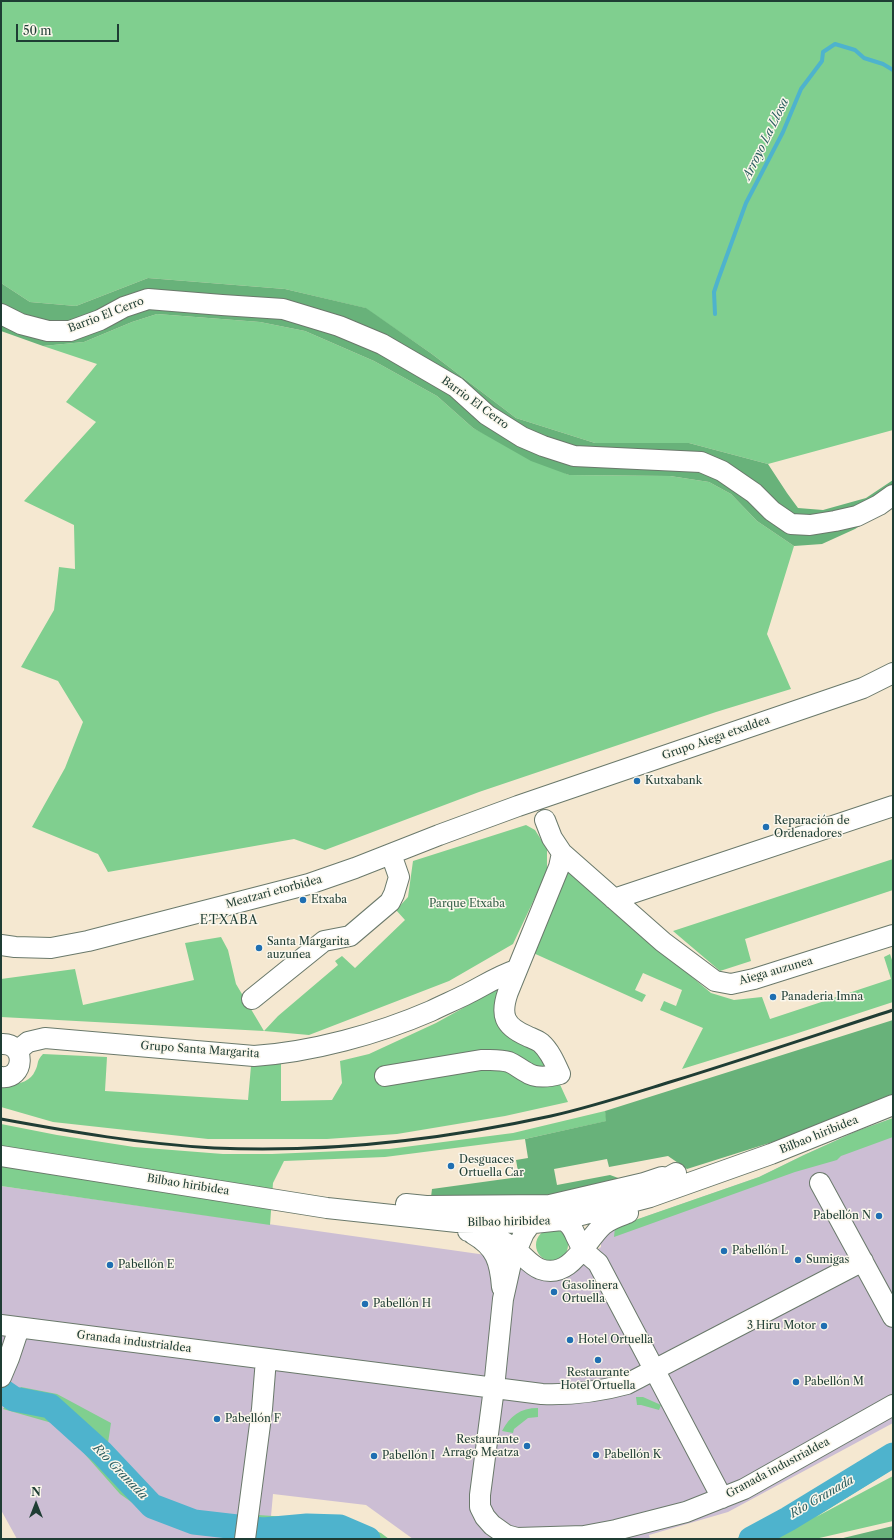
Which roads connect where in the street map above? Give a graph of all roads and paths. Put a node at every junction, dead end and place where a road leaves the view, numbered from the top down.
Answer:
1 (1, 314) edge
2 (893, 495) edge
3 (893, 673) edge
4 (893, 806) edge
5 (543, 809) junction
6 (562, 853) junction
7 (391, 854) junction
8 (614, 899) junction
9 (893, 935) edge
10 (1, 945) edge
11 (516, 970) junction
12 (252, 1000) dead end
13 (9, 1047) edge
14 (385, 1076) dead end
15 (1, 1077) edge
16 (893, 1105) edge
17 (771, 1154) junction
18 (1, 1156) edge
19 (676, 1173) junction
20 (134, 1176) junction
21 (820, 1183) dead end
22 (426, 1206) junction
23 (327, 1208) junction
24 (548, 1219) junction
25 (605, 1223) junction
26 (468, 1230) junction
27 (583, 1249) junction
28 (517, 1251) junction
29 (863, 1261) junction
30 (600, 1269) junction
31 (829, 1279) junction
32 (880, 1293) junction
33 (502, 1299) junction
34 (893, 1317) edge
35 (10, 1326) edge
36 (266, 1359) junction
37 (653, 1370) junction
38 (1, 1377) edge
39 (494, 1388) junction
40 (893, 1405) edge
41 (706, 1470) junction
42 (722, 1498) junction
43 (686, 1512) junction
44 (245, 1539) edge

1 - 2 street, Barrio El Cerro
3 - 5 street, Grupo Aiega etxaldea
4 - 8 street
5 - 6 street, Aiega auzunea
5 - 7 street, Meatzari etorbidea
6 - 8 street, Aiega auzunea
6 - 11 street
7 - 10 street, Meatzari etorbidea
7 - 12 street
8 - 9 street, Aiega auzunea
11 - 13 street, Grupo Santa Margarita
11 - 14 street
13 - 15 street
16 - 17 street, Bilbao hiribidea
16 - 19 street, Bilbao hiribidea
17 - 24 street, Bilbao hiribidea
17 - 25 street
18 - 20 street, Bilbao hiribidea
19 - 22 street, Bilbao hiribidea
19 - 24 street
20 - 22 street, Bilbao hiribidea
20 - 23 street, Bilbao hiribidea
21 - 29 street
22 - 24 street
23 - 24 street, Bilbao hiribidea
23 - 26 street
24 - 27 street
24 - 28 street
25 - 27 street
25 - 30 street
26 - 28 street
26 - 33 street
27 - 28 street
27 - 30 street
28 - 33 street
29 - 31 street, Granada industrialdea
29 - 32 street
30 - 37 street
31 - 32 street
31 - 37 street, Granada industrialdea
32 - 34 street
33 - 39 street, Granada industrialdea
35 - 36 street, Granada industrialdea
35 - 38 street
36 - 39 street, Granada industrialdea
36 - 44 street
37 - 39 street, Granada industrialdea
37 - 41 street
39 - 43 street, Granada industrialdea
40 - 42 street, Granada industrialdea
41 - 42 street
41 - 43 street
42 - 43 street, Granada industrialdea

